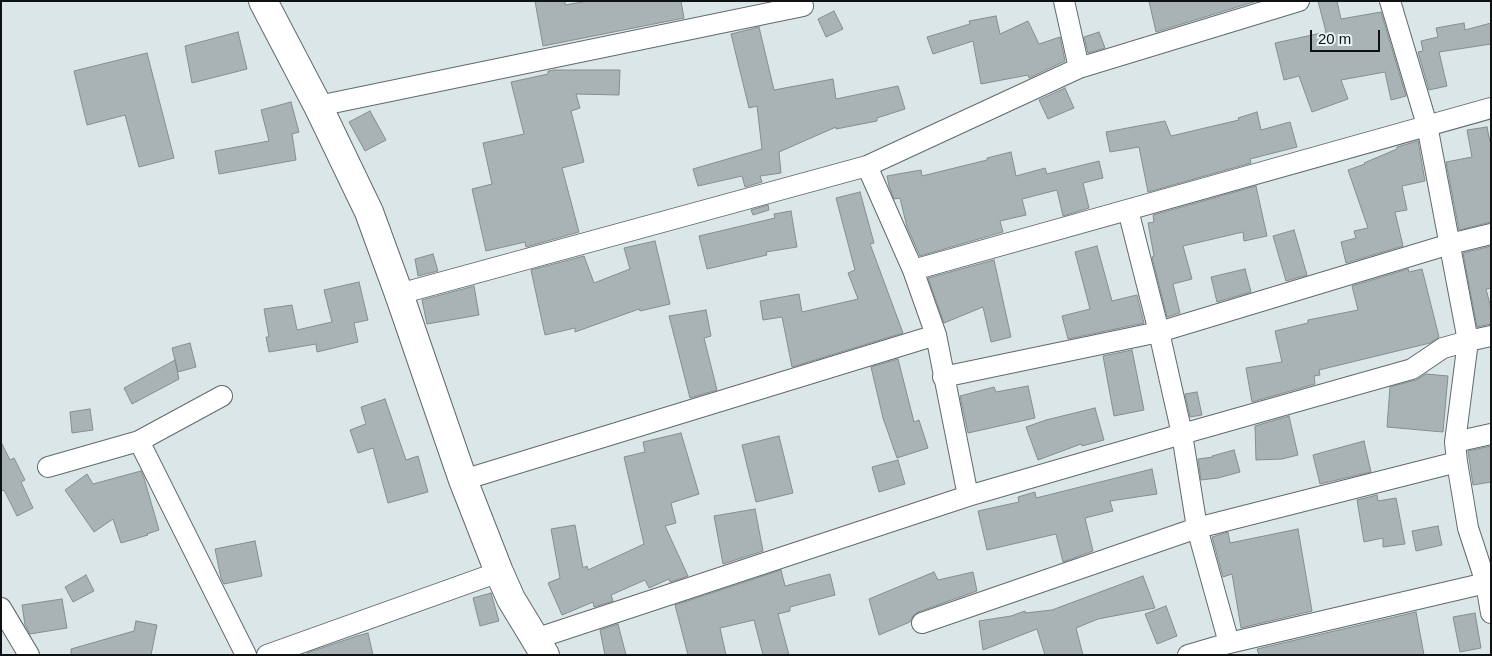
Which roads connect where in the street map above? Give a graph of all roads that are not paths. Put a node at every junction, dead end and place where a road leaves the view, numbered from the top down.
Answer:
1 (263, 1) edge
2 (1064, 1) edge
3 (1300, 1) edge
4 (1390, 1) edge
5 (804, 6) dead end
6 (1080, 68) junction
7 (318, 106) junction
8 (1491, 108) edge
9 (1427, 125) junction
10 (866, 166) junction
11 (1128, 210) junction
12 (1491, 234) edge
13 (1450, 244) junction
14 (913, 270) junction
15 (399, 294) junction
16 (1159, 332) junction
17 (936, 335) junction
18 (1491, 336) edge
19 (1468, 341) junction
20 (943, 377) junction
21 (222, 396) dead end
22 (1182, 434) junction
23 (1491, 434) edge
24 (139, 441) junction
25 (1455, 442) junction
26 (1457, 462) junction
27 (48, 467) dead end
28 (463, 480) junction
29 (968, 496) junction
30 (1197, 528) junction
31 (1484, 555) edge
32 (499, 572) junction
33 (1486, 583) junction
34 (1, 608) edge
35 (1491, 612) edge
36 (922, 623) dead end
37 (1230, 643) junction
38 (540, 647) edge
39 (30, 655) edge
40 (246, 655) edge
41 (267, 655) edge
42 (1188, 655) edge

1 - 7 street
2 - 6 street
3 - 6 street
4 - 9 street
5 - 7 street
6 - 10 street
7 - 15 street
8 - 9 street
9 - 11 street
9 - 13 street
10 - 14 street
10 - 15 street
11 - 14 street
11 - 16 street
12 - 13 street
13 - 16 street
13 - 19 street
14 - 17 street
15 - 28 street
16 - 20 street
16 - 22 street
17 - 20 street
17 - 28 street
18 - 19 street
19 - 22 street
19 - 25 street
20 - 29 street
21 - 24 street
22 - 29 street
22 - 30 street
23 - 25 street
24 - 27 street
24 - 40 street
25 - 26 street
26 - 30 street
26 - 31 street
28 - 32 street
29 - 38 street
30 - 36 street
30 - 37 street
31 - 33 street
32 - 38 street
32 - 41 street
33 - 35 street
33 - 37 street
34 - 39 street
37 - 42 street

